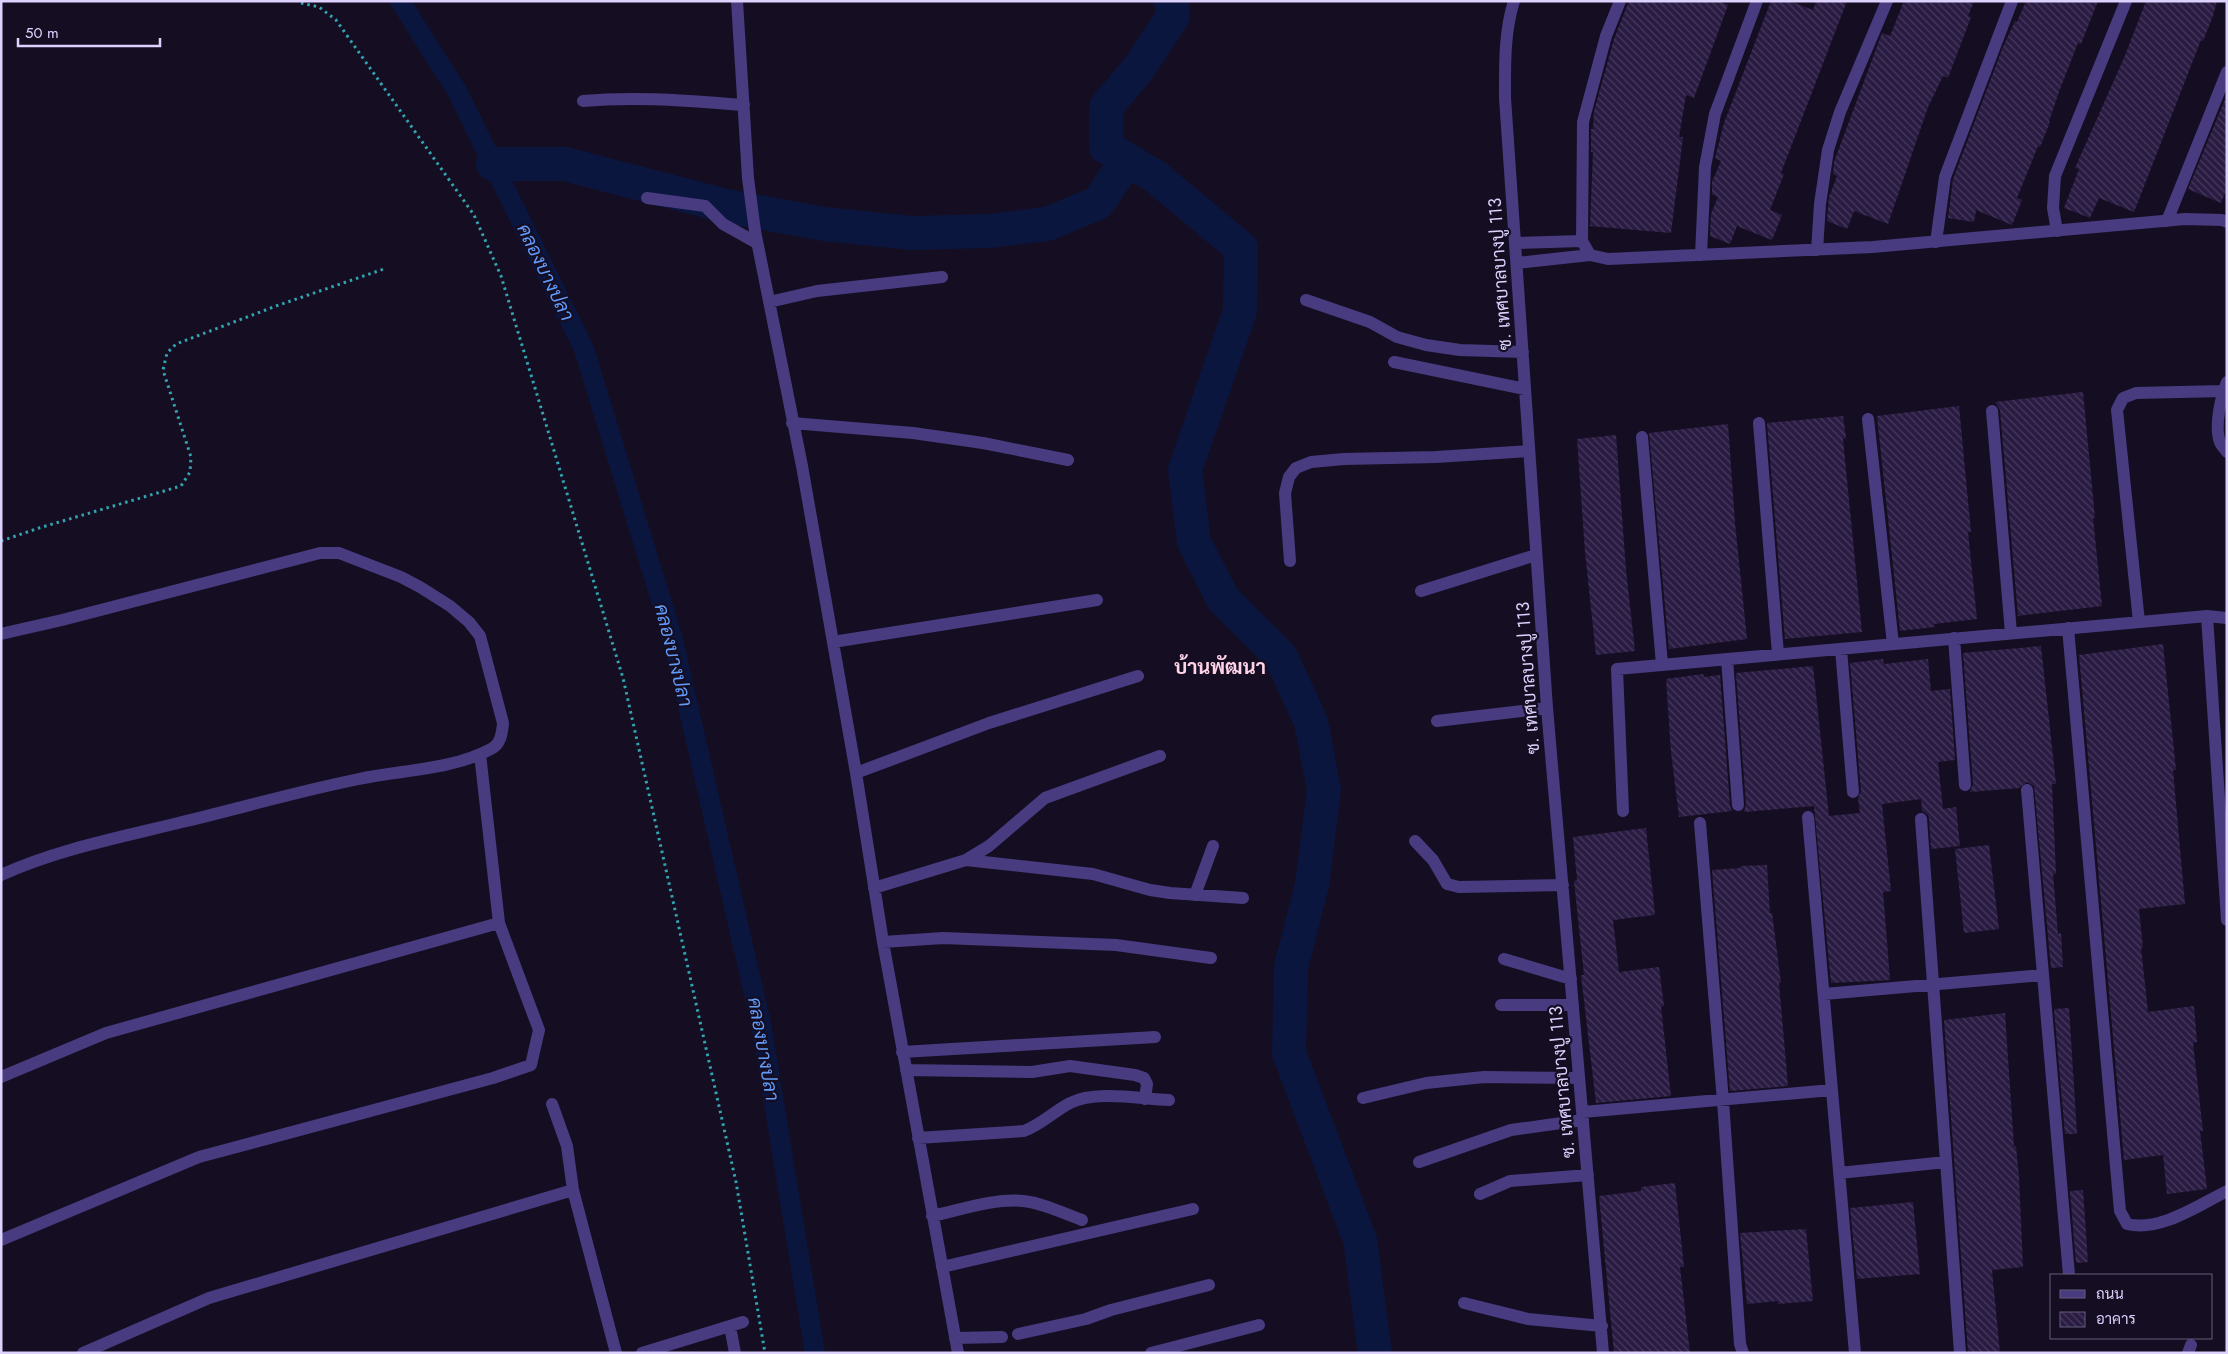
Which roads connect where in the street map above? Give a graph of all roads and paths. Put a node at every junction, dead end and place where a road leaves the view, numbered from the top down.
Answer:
1 (737, 1) edge
2 (1514, 1) edge
3 (1620, 1) edge
4 (1757, 1) edge
5 (1887, 1) edge
6 (2012, 1) edge
7 (2126, 1) edge
8 (301, 3) dead end
9 (2227, 72) edge
10 (582, 101) dead end
11 (744, 105) junction
12 (647, 198) dead end
13 (2167, 221) junction
14 (2227, 222) edge
15 (2057, 231) junction
16 (756, 237) junction
17 (1582, 241) junction
18 (1936, 242) junction
19 (1516, 243) junction
20 (1817, 250) junction
21 (1590, 255) junction
22 (1700, 255) junction
23 (1517, 263) junction
24 (384, 269) dead end
25 (942, 277) dead end
26 (1306, 300) dead end
27 (769, 302) junction
28 (1523, 352) junction
29 (1394, 362) dead end
30 (2225, 387) edge
31 (1525, 389) junction
32 (1992, 411) dead end
33 (1868, 419) dead end
34 (792, 423) junction
35 (1758, 424) dead end
36 (1642, 437) dead end
37 (1529, 451) junction
38 (2227, 452) edge
39 (1068, 460) dead end
40 (1, 541) edge
41 (1536, 554) junction
42 (1290, 561) dead end
43 (1421, 591) dead end
44 (1097, 600) dead end
45 (2207, 616) junction
46 (2227, 618) edge
47 (2139, 622) junction
48 (2068, 628) junction
49 (2011, 633) junction
50 (1, 634) edge
51 (1954, 638) junction
52 (833, 642) junction
53 (1893, 644) junction
54 (1841, 649) junction
55 (1778, 654) junction
56 (1727, 659) junction
57 (1662, 664) junction
58 (1138, 676) dead end
59 (1547, 708) junction
60 (1436, 721) dead end
61 (480, 754) junction
62 (1160, 756) dead end
63 (856, 773) junction
64 (1965, 785) dead end
65 (2027, 790) dead end
66 (1853, 792) dead end
67 (1738, 805) dead end
68 (1623, 811) dead end
69 (1808, 817) dead end
70 (1921, 819) dead end
71 (1700, 823) dead end
72 (1415, 841) dead end
73 (1213, 846) dead end
74 (966, 860) junction
75 (1, 875) edge
76 (1562, 885) junction
77 (874, 888) junction
78 (1195, 895) junction
79 (1242, 898) dead end
80 (2227, 920) edge
81 (499, 923) junction
82 (883, 942) junction
83 (1211, 958) dead end
84 (1504, 959) dead end
85 (2043, 976) junction
86 (1571, 979) junction
87 (1933, 985) junction
88 (1824, 994) junction
89 (1501, 1005) dead end
90 (1573, 1005) junction
91 (1155, 1037) dead end
92 (902, 1052) junction
93 (906, 1070) junction
94 (1, 1077) edge
95 (1579, 1078) junction
96 (1832, 1090) junction
97 (1363, 1098) dead end
98 (1145, 1099) junction
99 (1169, 1100) dead end
100 (1723, 1101) junction
101 (552, 1104) dead end
102 (1583, 1116) junction
103 (918, 1138) junction
104 (1419, 1162) dead end
105 (1946, 1162) junction
106 (1840, 1173) junction
107 (1588, 1175) junction
108 (573, 1190) junction
109 (2227, 1191) edge
110 (1480, 1194) dead end
111 (1193, 1210) dead end
112 (932, 1216) junction
113 (1082, 1220) dead end
114 (1, 1240) edge
115 (942, 1267) junction
116 (2069, 1274) edge
117 (1209, 1285) dead end
118 (1464, 1303) dead end
119 (743, 1322) dead end
120 (1259, 1325) dead end
121 (730, 1326) junction
122 (1602, 1326) junction
123 (1018, 1334) dead end
124 (1002, 1337) dead end
125 (956, 1338) junction
126 (1739, 1350) edge
127 (83, 1353) edge
128 (616, 1353) edge
129 (642, 1353) edge
130 (735, 1353) edge
131 (765, 1353) edge
132 (958, 1353) edge
133 (1151, 1353) edge
134 (1603, 1353) edge
135 (1855, 1353) edge
136 (1960, 1353) edge

1 - 11 street
2 - 19 street, ซ. เทศบาลบางปู 113
3 - 17 street
4 - 22 street
5 - 20 street
6 - 18 street
7 - 15 street
8 - 131 path
9 - 13 street
10 - 11 street
11 - 16 street
12 - 16 street
13 - 14 street
13 - 15 street
15 - 18 street
16 - 27 street
17 - 19 street
17 - 21 street
18 - 20 street
19 - 23 street, ซ. เทศบาลบางปู 113
20 - 22 street
21 - 22 street
21 - 23 street
23 - 28 street, ซ. เทศบาลบางปู 113
24 - 40 path
25 - 27 street
26 - 28 street
27 - 34 street
28 - 31 street, ซ. เทศบาลบางปู 113
29 - 31 street
30 - 38 street
30 - 47 street
31 - 37 street, ซ. เทศบาลบางปู 113
32 - 49 street
33 - 53 street
34 - 39 street
34 - 52 street
35 - 55 street
36 - 57 street
37 - 41 street, ซ. เทศบาลบางปู 113
37 - 42 street
41 - 43 street
41 - 59 street, ซ. เทศบาลบางปู 113
44 - 52 street
45 - 46 street
45 - 47 street
45 - 80 street
47 - 48 street
48 - 49 street
48 - 109 street
49 - 51 street
50 - 61 street
51 - 53 street
51 - 64 street
52 - 63 street
53 - 54 street
54 - 55 street
54 - 66 street
55 - 56 street
56 - 57 street
56 - 67 street
57 - 68 street
58 - 63 street
59 - 60 street
59 - 76 street, ซ. เทศบาลบางปู 113
61 - 75 street
61 - 81 street
62 - 74 street
63 - 77 street
65 - 85 street
69 - 88 street
70 - 87 street
71 - 100 street
72 - 76 street
73 - 78 street
74 - 77 street
74 - 78 street
76 - 86 street, ซ. เทศบาลบางปู 113
77 - 82 street
78 - 79 street
81 - 94 street
81 - 114 street
82 - 83 street
82 - 92 street
84 - 86 street
85 - 87 street
85 - 116 street
86 - 90 street, ซ. เทศบาลบางปู 113
87 - 88 street
87 - 105 street
88 - 96 street
89 - 90 street
90 - 95 street, ซ. เทศบาลบางปู 113
91 - 92 street
92 - 93 street
93 - 98 street
93 - 103 street
95 - 97 street
95 - 102 street, ซ. เทศบาลบางปู 113
96 - 100 street
96 - 106 street
98 - 99 street
98 - 103 street
100 - 102 street
100 - 126 street
101 - 108 street
102 - 104 street
102 - 107 street, ซ. เทศบาลบางปู 113
103 - 112 street
105 - 106 street
105 - 136 street
106 - 135 street
107 - 110 street
107 - 122 street, ซ. เทศบาลบางปู 113
108 - 127 street
108 - 128 street
111 - 115 street
112 - 113 street
112 - 115 street
115 - 125 street
117 - 123 street
118 - 122 street
119 - 121 street
120 - 133 street
121 - 129 street
121 - 130 street
122 - 134 street, ซ. เทศบาลบางปู 113
124 - 125 street
125 - 132 street

